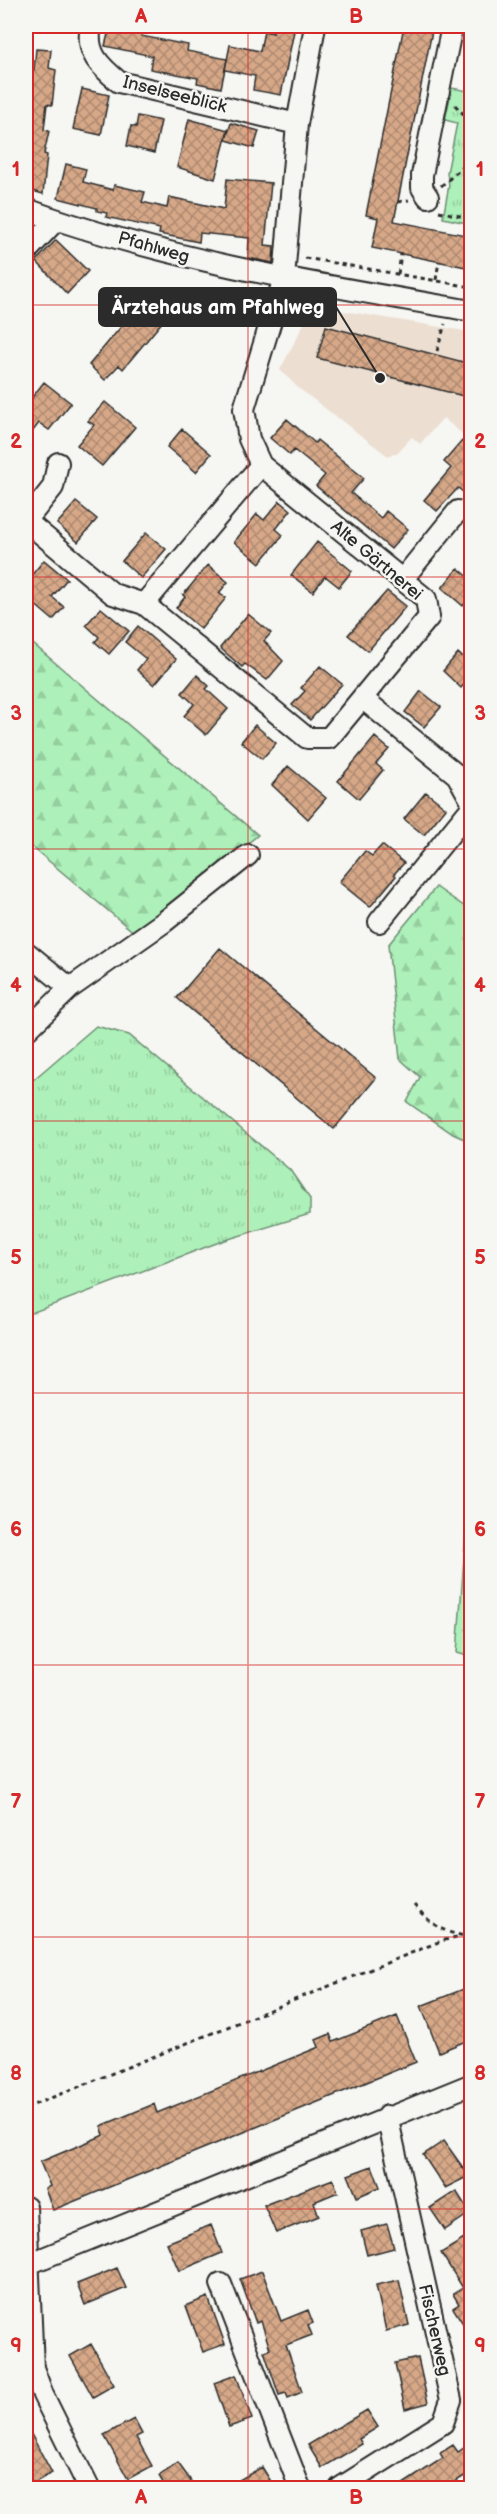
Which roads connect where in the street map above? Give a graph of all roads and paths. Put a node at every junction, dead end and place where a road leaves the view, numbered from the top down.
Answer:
1 (91, 26) edge
2 (315, 26) edge
3 (452, 26) edge
4 (297, 124) junction
5 (471, 159) edge
6 (428, 197) junction
7 (26, 209) edge
8 (471, 219) edge
9 (56, 220) junction
10 (26, 252) edge
11 (400, 254) dead end
12 (287, 255) junction
13 (439, 261) dead end
14 (471, 267) edge
15 (398, 274) junction
16 (284, 278) junction
17 (436, 281) junction
18 (470, 286) edge
19 (471, 311) edge
20 (58, 463) dead end
21 (261, 465) junction
22 (458, 512) dead end
23 (402, 580) junction
24 (144, 604) junction
25 (362, 698) junction
26 (471, 802) edge
27 (471, 807) edge
28 (249, 855) dead end
29 (379, 922) dead end
30 (26, 952) edge
31 (70, 988) junction
32 (26, 1031) edge
33 (414, 1905) dead end
34 (460, 1935) junction
35 (471, 1937) edge
36 (471, 2084) edge
37 (26, 2108) edge
38 (387, 2116) junction
39 (26, 2207) edge
40 (27, 2264) edge
41 (221, 2284) dead end
42 (89, 2488) edge
43 (300, 2488) edge
44 (340, 2488) edge

1 - 4 street, Inselseeblick
2 - 4 street
3 - 6 street
4 - 12 street
5 - 6 path
6 - 8 path
7 - 9 street, Pfahlweg
9 - 10 street
9 - 16 street, Pfahlweg
11 - 15 path
12 - 15 path
12 - 16 street
13 - 17 path
14 - 18 path
15 - 17 path
16 - 19 street, Pfahlweg
16 - 21 street, Alte Gärtnerei
17 - 18 path
20 - 24 street, Alte Gärtnerei
21 - 23 street, Alte Gärtnerei
21 - 24 street
22 - 23 street
23 - 25 street, Alte Gärtnerei
24 - 25 street, Alte Gärtnerei
25 - 26 street
27 - 29 street
28 - 31 street
30 - 31 street
31 - 32 street
33 - 34 path
34 - 35 path
34 - 37 path
36 - 38 street
38 - 40 street
38 - 44 street, Fischerweg
39 - 40 street
40 - 42 street
41 - 43 street

